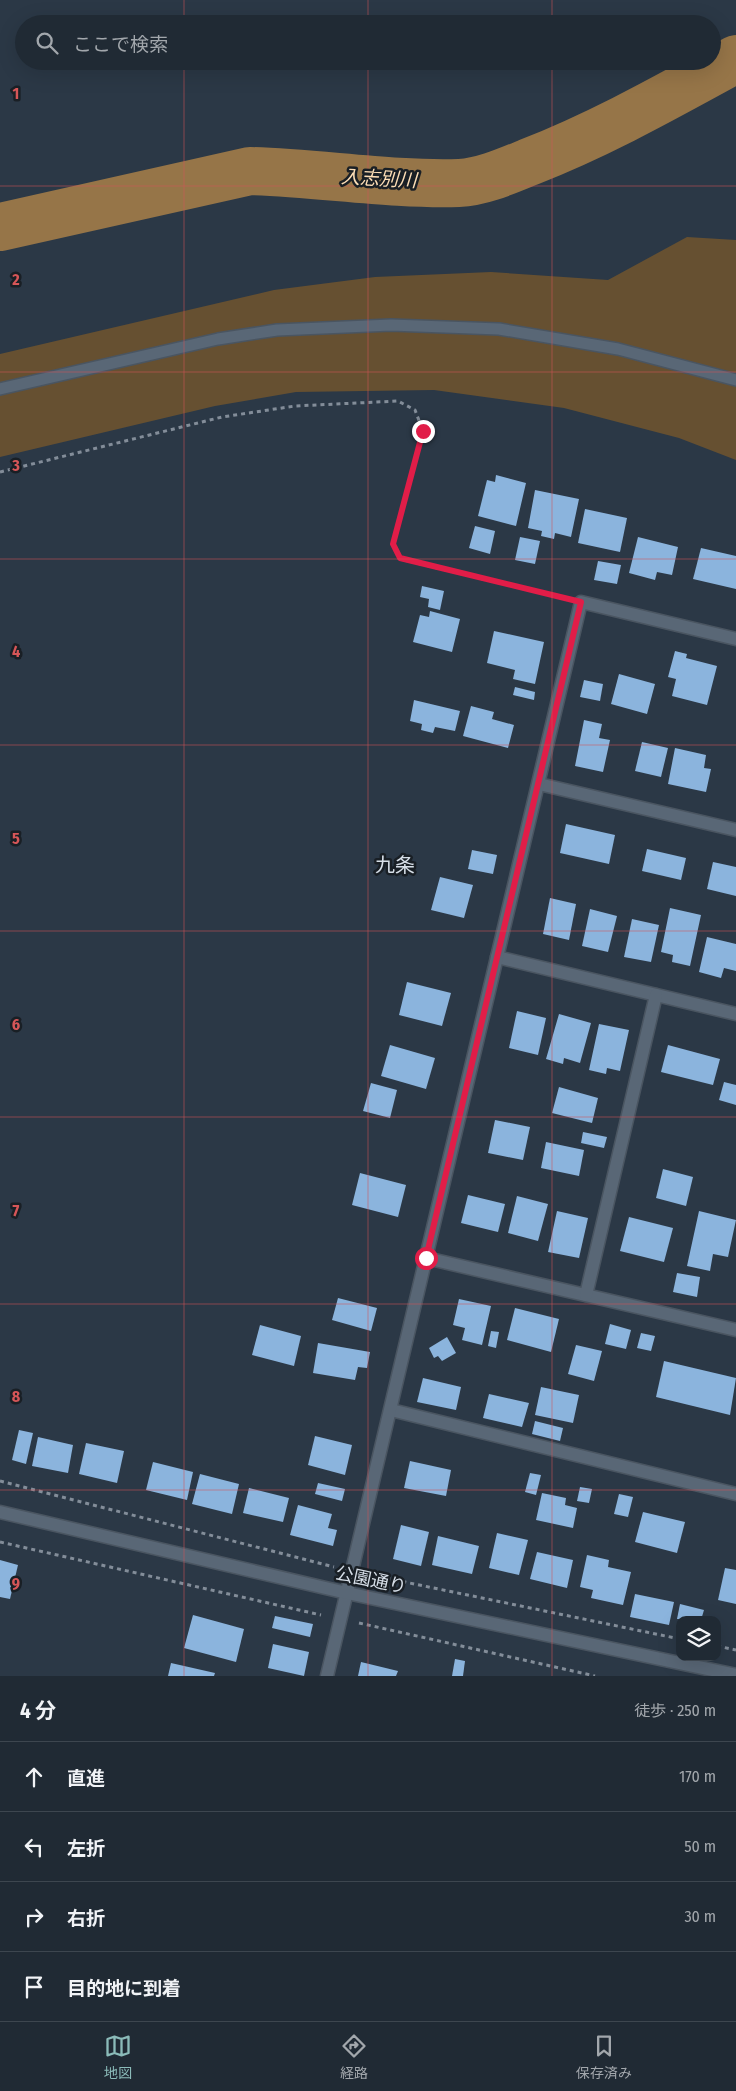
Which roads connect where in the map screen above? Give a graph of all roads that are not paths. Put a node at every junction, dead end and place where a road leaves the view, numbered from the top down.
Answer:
1 (736, 380) edge
2 (0, 389) edge
3 (736, 639) edge
4 (538, 784) junction
5 (736, 830) edge
6 (497, 957) junction
7 (656, 995) junction
8 (736, 1014) edge
9 (426, 1258) junction
10 (586, 1295) junction
11 (736, 1330) edge
12 (390, 1410) junction
13 (736, 1494) edge
14 (0, 1512) edge
15 (347, 1593) junction
16 (736, 1675) edge
17 (327, 1676) edge

1 - 2 lane
3 - 4 street
4 - 5 street
4 - 6 street
6 - 7 street
6 - 9 street
7 - 8 street
7 - 10 street
9 - 10 street
9 - 12 street
10 - 11 street
12 - 13 street
12 - 15 street
14 - 15 street, 公園通り
15 - 16 street, 公園通り
15 - 17 street

